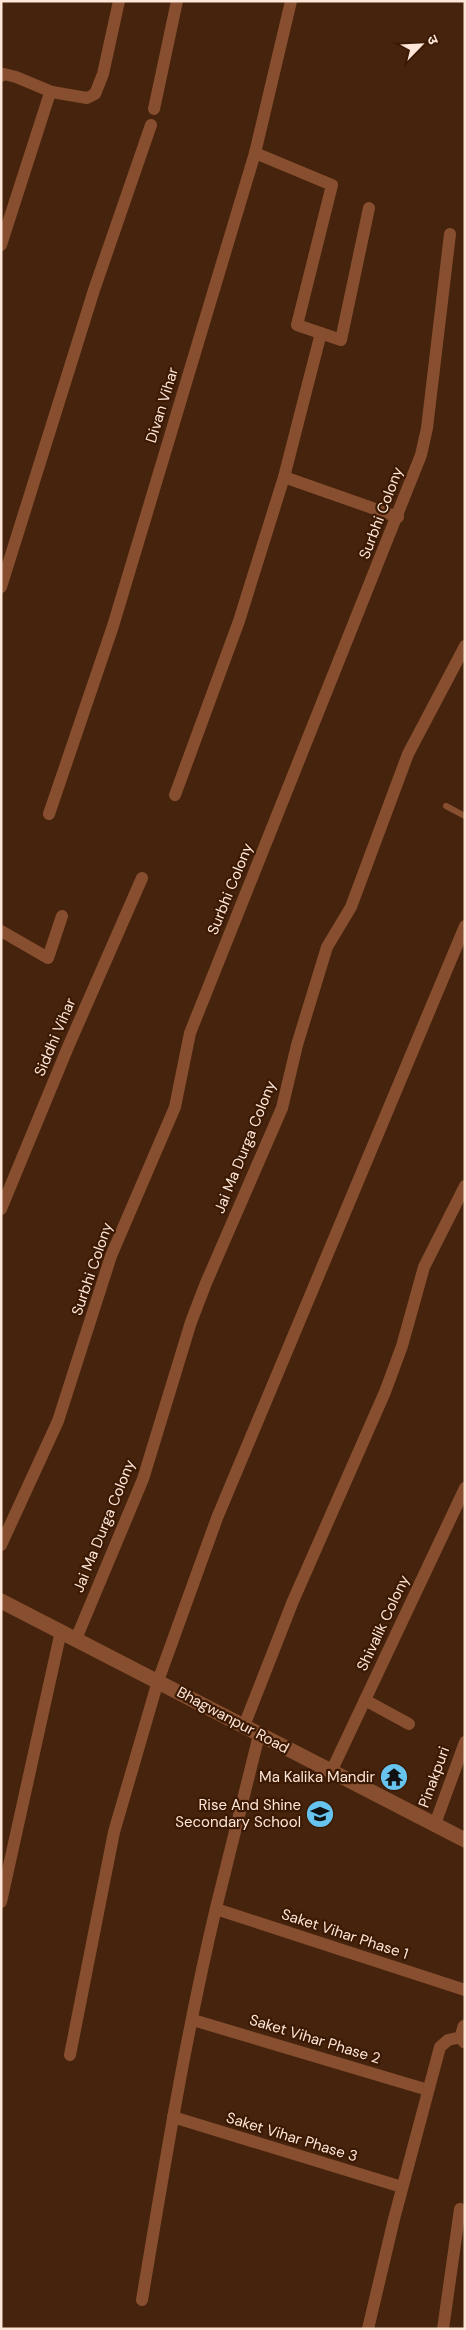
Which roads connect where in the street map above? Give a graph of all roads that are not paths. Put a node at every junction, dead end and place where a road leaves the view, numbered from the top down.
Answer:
1 (119, 1) edge
2 (177, 1) edge
3 (292, 1) edge
4 (1, 76) edge
5 (52, 92) junction
6 (154, 109) dead end
7 (151, 125) dead end
8 (255, 153) junction
9 (369, 208) dead end
10 (450, 234) dead end
11 (1, 245) edge
12 (321, 333) junction
13 (284, 477) junction
14 (398, 517) junction
15 (1, 587) edge
16 (465, 646) edge
17 (175, 794) dead end
18 (446, 806) dead end
19 (49, 814) dead end
20 (465, 816) edge
21 (142, 878) dead end
22 (62, 916) dead end
23 (465, 926) edge
24 (1, 931) edge
25 (465, 1186) edge
26 (1, 1209) edge
27 (465, 1488) edge
28 (1, 1545) edge
29 (1, 1600) edge
30 (61, 1631) junction
31 (76, 1639) junction
32 (158, 1680) junction
33 (365, 1700) junction
34 (409, 1724) dead end
35 (244, 1726) junction
36 (260, 1735) junction
37 (465, 1742) edge
38 (331, 1772) junction
39 (435, 1824) junction
40 (465, 1840) edge
41 (1, 1902) edge
42 (216, 1909) junction
43 (465, 1990) edge
44 (192, 2020) junction
45 (464, 2035) edge
46 (70, 2055) dead end
47 (428, 2090) junction
48 (173, 2117) junction
49 (402, 2188) junction
50 (460, 2209) dead end
51 (142, 2300) dead end
52 (368, 2329) edge
53 (443, 2329) edge

1 - 5 street
2 - 6 street
3 - 8 street, Divan Vihar
4 - 5 street
5 - 11 street
7 - 15 street
8 - 12 street
8 - 19 street, Divan Vihar
9 - 12 street
10 - 14 street, Surbhi Colony
12 - 13 street
13 - 14 street
13 - 17 street
14 - 28 street, Surbhi Colony
16 - 31 street, Jai Ma Durga Colony
18 - 20 lane
21 - 26 street, Siddhi Vihar
22 - 24 street
23 - 32 street
25 - 35 street
27 - 33 street, Shivalik Colony
29 - 30 street, Bhagwanpur Road
30 - 31 street, Bhagwanpur Road
30 - 41 street
31 - 32 street, Bhagwanpur Road
32 - 35 street, Bhagwanpur Road
32 - 46 street
33 - 34 street
33 - 38 street, Shivalik Colony
35 - 36 street, Bhagwanpur Road
36 - 38 street, Bhagwanpur Road
36 - 42 street
37 - 39 street, Pinakpuri
38 - 39 street, Bhagwanpur Road
39 - 40 street, Bhagwanpur Road
42 - 43 street, Saket Vihar Phase 1
42 - 44 street
44 - 47 street, Saket Vihar Phase 2
44 - 48 street
45 - 47 street
47 - 49 street
48 - 49 street, Saket Vihar Phase 3
48 - 51 street
49 - 52 street
50 - 53 street

